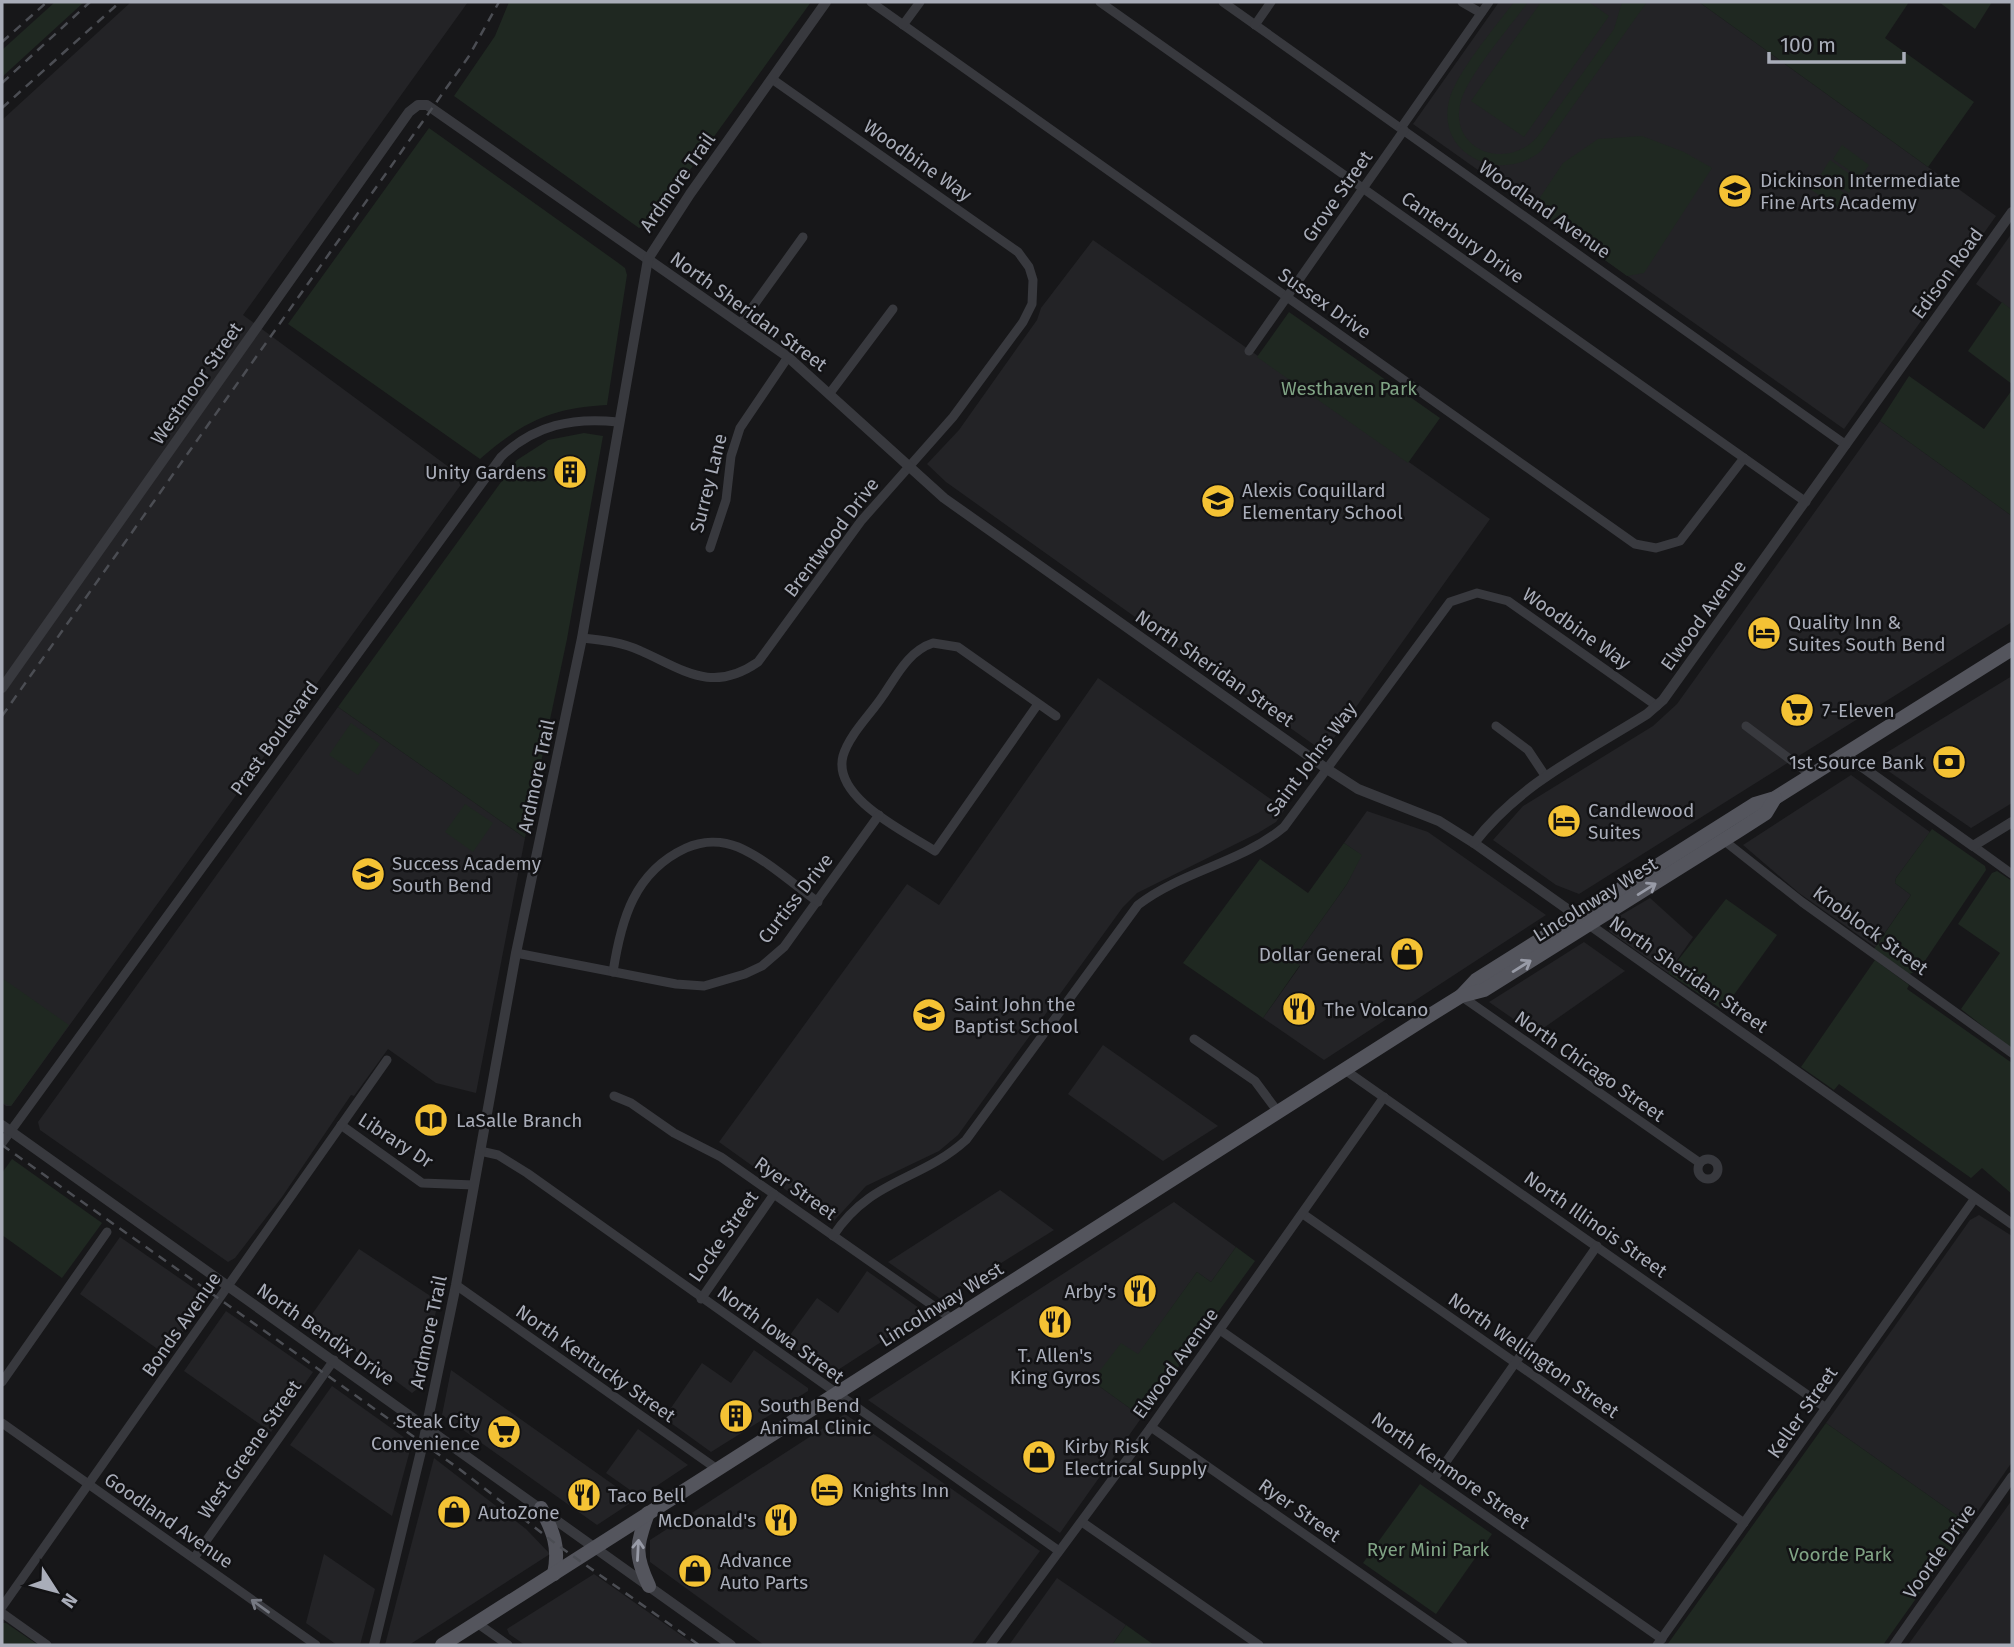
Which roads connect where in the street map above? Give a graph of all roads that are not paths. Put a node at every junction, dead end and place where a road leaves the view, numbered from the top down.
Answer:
1 (826, 2) edge
2 (871, 2) edge
3 (920, 2) edge
4 (1100, 2) edge
5 (1223, 2) edge
6 (1271, 2) edge
7 (1462, 2) edge
8 (1489, 2) edge
9 (1481, 13) junction
10 (1255, 24) junction
11 (903, 25) junction
12 (772, 79) junction
13 (422, 104) joint
14 (1402, 129) junction
15 (1364, 189) junction
16 (2012, 212) edge
17 (803, 237) dead end
18 (648, 260) junction
19 (1033, 280) joint
20 (1287, 297) junction
21 (893, 309) dead end
22 (741, 323) junction
23 (1249, 351) dead end
24 (1909, 355) joint
25 (788, 357) junction
26 (830, 393) junction
27 (618, 422) junction
28 (1846, 445) junction
29 (1744, 458) junction
30 (909, 467) junction
31 (1806, 502) junction
32 (710, 548) dead end
33 (1437, 615) joint
34 (582, 638) junction
35 (2012, 649) edge
36 (2, 688) edge
37 (1038, 704) junction
38 (1657, 706) junction
39 (1056, 716) dead end
40 (1496, 726) dead end
41 (1746, 726) dead end
42 (1844, 754) junction
43 (1327, 769) junction
44 (1811, 775) junction
45 (1546, 777) junction
46 (879, 815) junction
47 (2012, 822) edge
48 (1718, 836) junction
49 (1474, 843) junction
50 (1973, 846) junction
51 (2012, 874) edge
52 (818, 902) junction
53 (1582, 921) junction
54 (516, 953) junction
55 (613, 971) junction
56 (1461, 996) junction
57 (1194, 1039) dead end
58 (2012, 1053) edge
59 (387, 1060) dead end
60 (1345, 1070) junction
61 (614, 1097) dead end
62 (1384, 1097) junction
63 (1278, 1112) junction
64 (341, 1125) junction
65 (6, 1128) edge
66 (2, 1143) edge
67 (480, 1151) junction
68 (1700, 1163) dead end
69 (474, 1185) junction
70 (774, 1194) junction
71 (1975, 1198) junction
72 (1303, 1214) junction
73 (2012, 1224) edge
74 (107, 1232) dead end
75 (833, 1236) junction
76 (1597, 1246) junction
77 (456, 1285) junction
78 (229, 1286) junction
79 (701, 1299) junction
80 (952, 1319) junction
81 (1220, 1330) junction
82 (334, 1360) junction
83 (1515, 1363) junction
84 (2, 1382) edge
85 (835, 1394) junction
86 (1826, 1408) junction
87 (2, 1423) edge
88 (426, 1427) junction
89 (1151, 1427) junction
90 (717, 1469) junction
91 (2012, 1477) edge
92 (1434, 1479) junction
93 (89, 1485) junction
94 (541, 1508) junction
95 (648, 1514) junction
96 (1082, 1522) junction
97 (1744, 1523) junction
98 (595, 1547) junction
99 (1059, 1551) junction
100 (194, 1558) junction
101 (554, 1574) junction
102 (649, 1586) junction
103 (2, 1607) edge
104 (2, 1613) edge
105 (477, 1623) junction
106 (1659, 1642) edge
107 (47, 1645) edge
108 (316, 1645) edge
109 (374, 1645) edge
110 (442, 1645) edge
111 (508, 1645) edge
112 (731, 1645) edge
113 (990, 1645) edge
114 (1259, 1645) edge
115 (1463, 1645) edge
116 (1894, 1645) edge

1 - 12 street, Ardmore Trail
2 - 11 street, Sussex Drive
3 - 11 street
4 - 15 street, Canterbury Drive
5 - 10 street, Woodland Avenue
6 - 10 street
7 - 9 street
8 - 9 street, Grove Street
9 - 14 street, Grove Street
10 - 14 street, Woodland Avenue
11 - 20 street, Sussex Drive
12 - 18 street, Ardmore Trail
12 - 19 street, Woodbine Way
13 - 18 street, North Sheridan Street
13 - 36 street, Westmoor Street
14 - 15 street, Grove Street
14 - 28 street, Woodland Avenue
15 - 20 street, Grove Street
15 - 29 street, Canterbury Drive
16 - 24 street, Edison Road
17 - 22 street
18 - 22 street, North Sheridan Street
18 - 27 street, Ardmore Trail
19 - 30 street, Brentwood Drive
20 - 23 street, Grove Street
20 - 29 street, Sussex Drive
21 - 26 street
22 - 25 street, North Sheridan Street
24 - 28 street, Elwood Avenue
25 - 26 street, North Sheridan Street
25 - 32 street, Surrey Lane
26 - 30 street, North Sheridan Street
27 - 34 street, Ardmore Trail
27 - 65 street, Prast Boulevard
28 - 31 street, Elwood Avenue
29 - 31 street, Canterbury Drive
30 - 34 street, Brentwood Drive
30 - 43 street, North Sheridan Street
31 - 38 street, Elwood Avenue
33 - 38 street, Woodbine Way
33 - 43 street, Saint Johns Way
34 - 54 street, Ardmore Trail
35 - 42 main road, Lincolnway West
37 - 39 street
37 - 46 street
37 - 46 street
38 - 45 street, Elwood Avenue
40 - 45 street
41 - 44 street
42 - 44 main road, Lincolnway West
42 - 50 street
43 - 49 street, North Sheridan Street
43 - 75 street, Saint Johns Way
44 - 48 main road, Lincolnway West
45 - 49 street, Elwood Avenue
46 - 52 street, Curtiss Drive
47 - 50 street
48 - 53 main road, Lincolnway West
48 - 58 street, Knoblock Street
49 - 53 street, North Sheridan Street
50 - 51 street
52 - 55 street, Curtiss Drive
52 - 55 street
53 - 56 main road, Lincolnway West
53 - 71 street, North Sheridan Street
54 - 55 street, Curtiss Drive
54 - 67 street, Ardmore Trail
56 - 60 main road, Lincolnway West
56 - 68 street, North Chicago Street
57 - 63 street
59 - 64 street, Bonds Avenue
60 - 62 street, North Illinois Street
60 - 63 main road, Lincolnway West
61 - 70 street, Ryer Street
62 - 72 street, Elwood Avenue
62 - 76 street, North Illinois Street
63 - 80 main road, Lincolnway West
64 - 69 street, Library Dr
64 - 78 street, Bonds Avenue
65 - 66 street, Prast Boulevard
65 - 78 street, North Bendix Drive
67 - 69 street, Ardmore Trail
67 - 79 street, North Iowa Street
69 - 77 street, Ardmore Trail
70 - 75 street, Ryer Street
70 - 79 street, Locke Street
71 - 73 street, North Sheridan Street
71 - 86 street, Keller Street
72 - 81 street, Elwood Avenue
72 - 83 street, North Wellington Street
74 - 84 street
75 - 80 street, Ryer Street
76 - 83 street
76 - 86 street, North Illinois Street
77 - 88 street, Ardmore Trail
77 - 90 street, North Kentucky Street
78 - 82 street, North Bendix Drive
78 - 93 street, Bonds Avenue
79 - 85 street, North Iowa Street
80 - 85 main road, Lincolnway West
81 - 89 street, Elwood Avenue
81 - 92 street, North Kenmore Street
82 - 88 street, North Bendix Drive
82 - 100 street, West Greene Street
83 - 92 street
83 - 97 street, North Wellington Street
85 - 90 main road, Lincolnway West
85 - 99 street, North Iowa Street
86 - 97 street, Keller Street
87 - 93 street, Goodland Avenue
88 - 94 street, North Bendix Drive
88 - 109 street, Ardmore Trail
89 - 96 street, Elwood Avenue
89 - 115 street, Ryer Street
90 - 95 main road, Lincolnway West
91 - 116 street, Voorde Drive
92 - 106 street, North Kenmore Street
93 - 100 street, Goodland Avenue
93 - 103 street, Bonds Avenue
94 - 98 street, North Bendix Drive
94 - 101 main road
95 - 98 main road, Lincolnway West
102 -> 95 main road
96 - 99 street, Elwood Avenue
96 - 114 street
97 - 106 street, Keller Street
98 - 101 main road, Lincolnway West
98 - 102 street, North Bendix Drive
99 - 113 street, Elwood Avenue
108 -> 100 street, Goodland Avenue
101 - 105 main road, Lincolnway West
102 - 112 street, North Bendix Drive
104 - 107 street
105 - 110 main road, Lincolnway West
105 - 111 street

